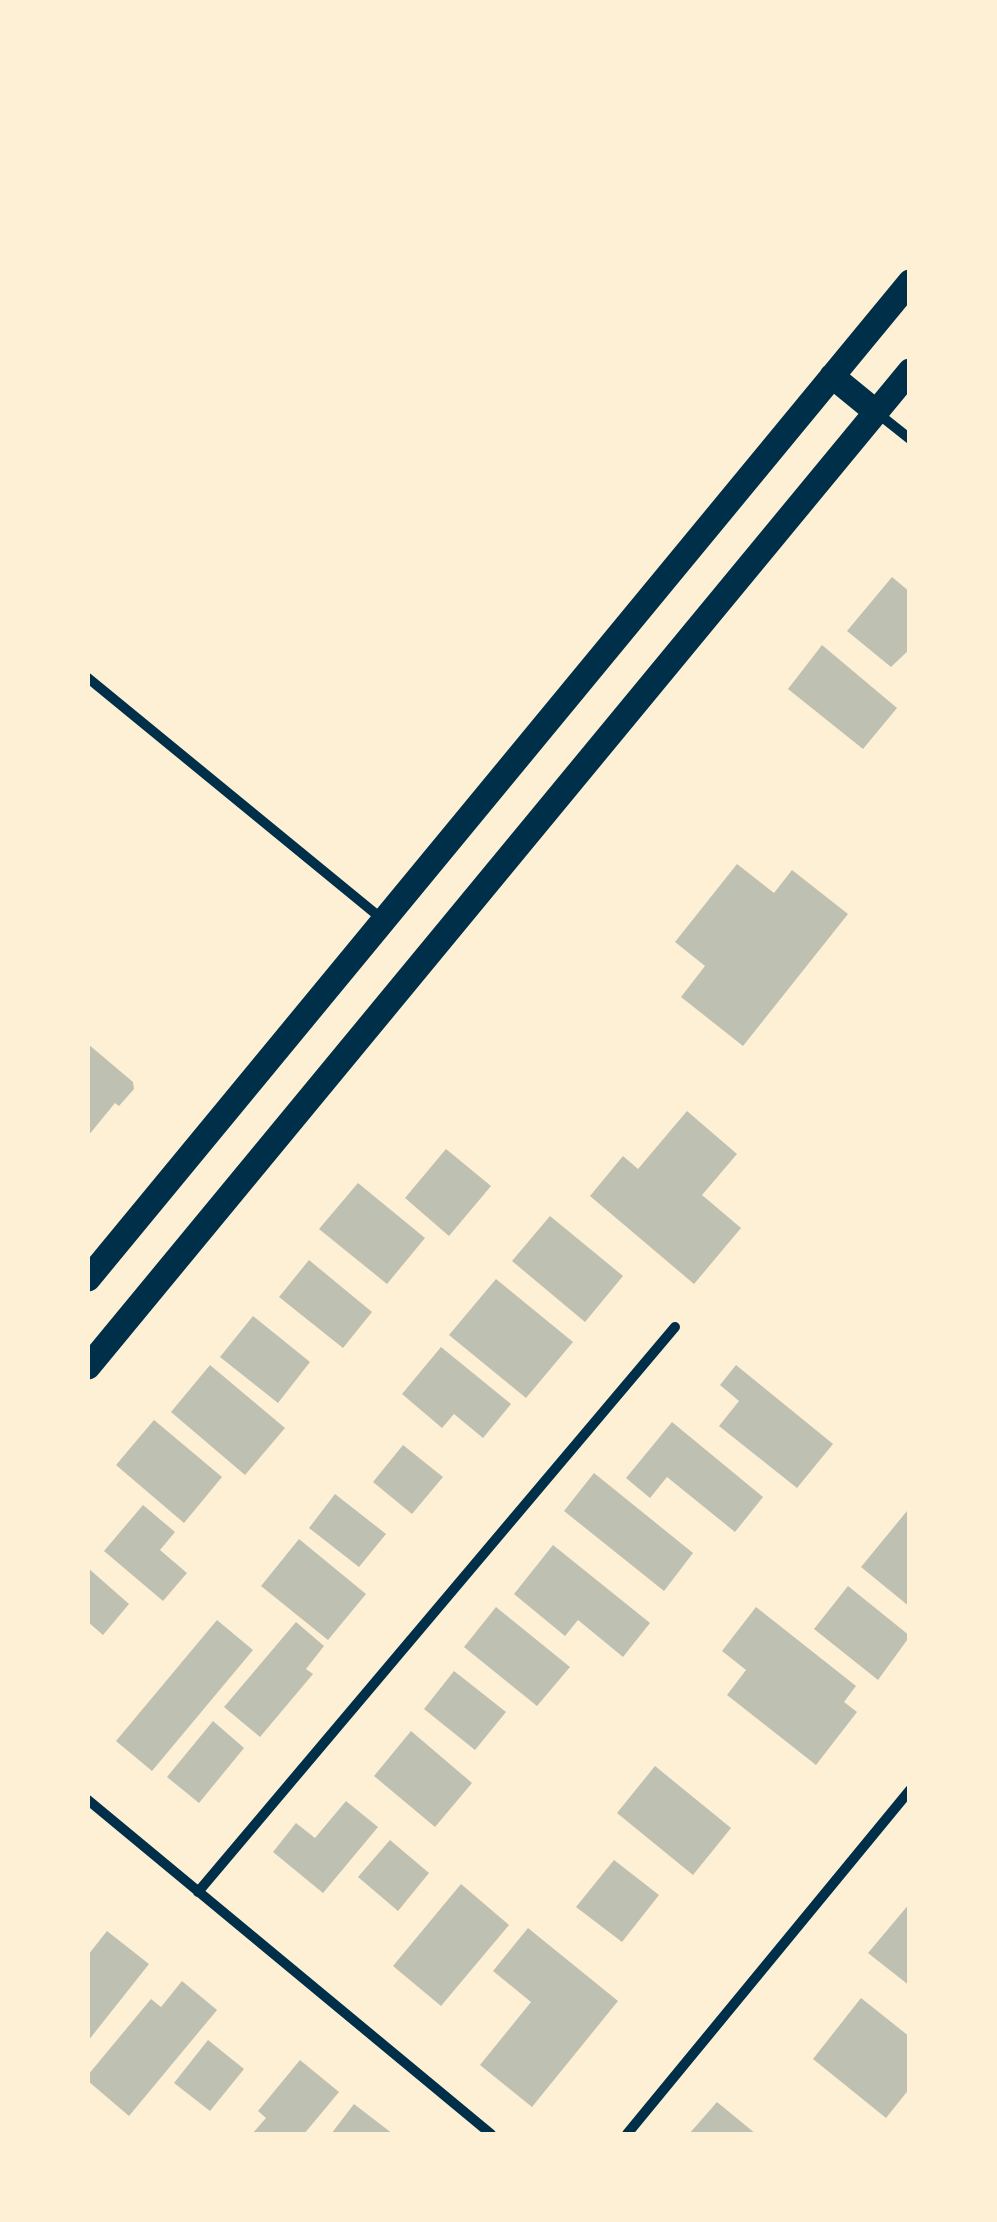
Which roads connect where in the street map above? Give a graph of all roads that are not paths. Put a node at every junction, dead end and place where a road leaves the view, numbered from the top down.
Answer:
1 (910, 282) edge
2 (910, 371) edge
3 (832, 376) junction
4 (876, 412) junction
5 (910, 439) edge
6 (88, 678) edge
7 (383, 919) junction
8 (88, 1279) edge
9 (675, 1327) dead end
10 (88, 1367) edge
11 (910, 1790) edge
12 (88, 1800) edge
13 (198, 1892) junction
14 (491, 2134) edge
15 (627, 2134) edge

1 - 3 main road
2 - 4 main road
3 - 4 main road
3 - 7 main road
4 - 5 street
4 - 10 main road
6 - 7 street
7 - 8 main road
9 - 13 street
11 - 15 street
12 - 13 street
13 - 14 street

